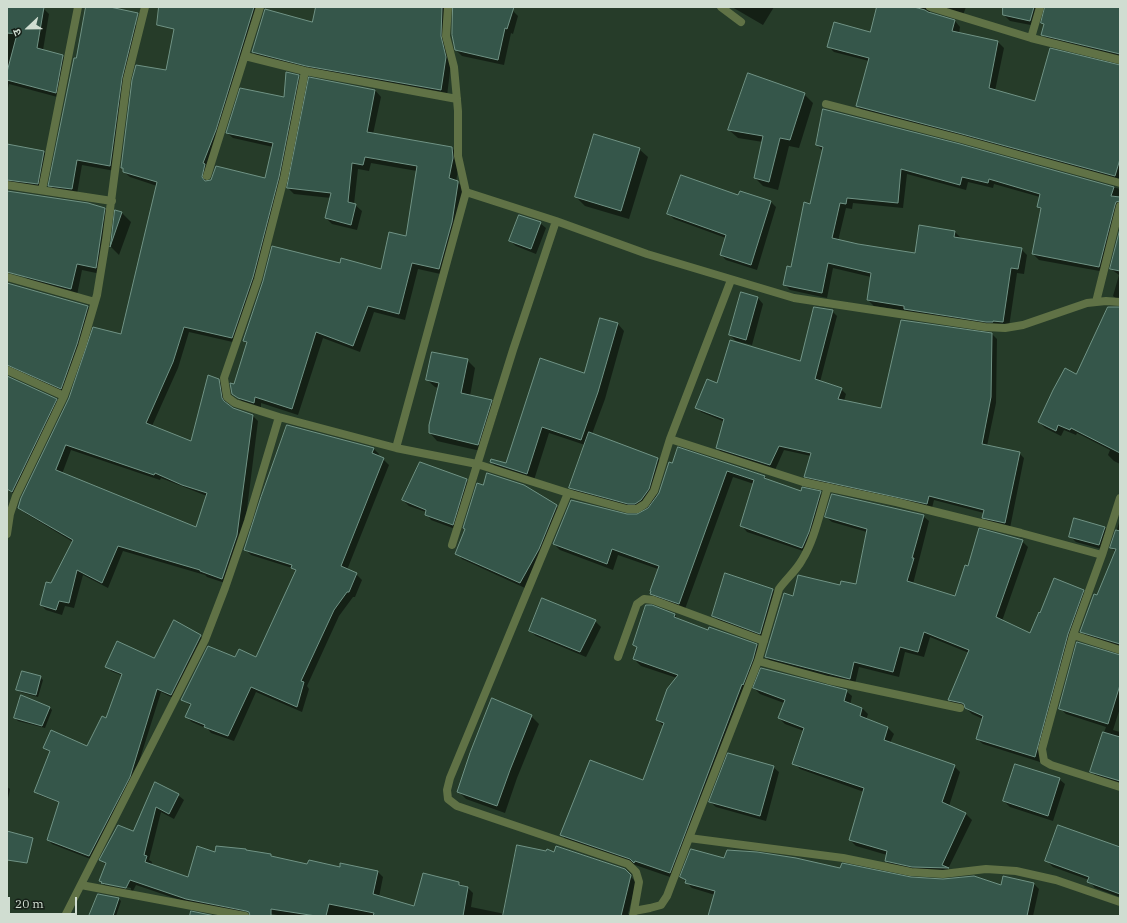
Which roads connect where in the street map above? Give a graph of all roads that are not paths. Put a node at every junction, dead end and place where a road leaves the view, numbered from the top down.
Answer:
1 (78, 7) edge
2 (145, 7) edge
3 (260, 7) edge
4 (448, 7) edge
5 (721, 7) edge
6 (930, 7) edge
7 (1040, 7) edge
8 (742, 22) dead end
9 (1032, 38) junction
10 (245, 56) junction
11 (1120, 60) edge
12 (305, 71) junction
13 (457, 99) junction
14 (826, 104) dead end
15 (207, 176) dead end
16 (1120, 183) edge
17 (7, 185) edge
18 (42, 190) junction
19 (466, 192) junction
20 (112, 201) junction
21 (1120, 206) edge
22 (556, 221) junction
23 (7, 277) edge
24 (731, 280) junction
25 (94, 302) junction
26 (1096, 302) junction
27 (1120, 302) edge
28 (7, 370) edge
29 (64, 396) junction
30 (279, 417) junction
31 (670, 439) junction
32 (396, 448) junction
33 (477, 464) junction
34 (828, 487) junction
35 (568, 493) junction
36 (1120, 498) edge
37 (7, 534) edge
38 (452, 545) dead end
39 (1102, 555) junction
40 (1072, 635) junction
41 (764, 641) junction
42 (1120, 650) edge
43 (618, 657) dead end
44 (758, 661) junction
45 (960, 708) dead end
46 (1120, 787) edge
47 (689, 838) junction
48 (81, 885) junction
49 (1120, 902) edge
50 (634, 913) edge
51 (65, 916) edge
52 (245, 916) edge

1 - 18 street
2 - 20 street
3 - 10 street
4 - 13 street
5 - 8 street
6 - 9 street
7 - 9 street
9 - 11 street
10 - 12 street
10 - 15 street
12 - 13 street
12 - 30 street
13 - 19 street
14 - 16 street
17 - 18 street
18 - 20 street
19 - 22 street
19 - 32 street
20 - 25 street
21 - 26 street
22 - 24 street
22 - 33 street
23 - 25 street
24 - 26 street
24 - 31 street
25 - 29 street
26 - 27 street
28 - 29 street
29 - 37 street
30 - 32 street
30 - 48 street
31 - 34 street
31 - 35 street
32 - 33 street
33 - 35 street
33 - 38 street
34 - 39 street
34 - 41 street
35 - 50 street
36 - 39 street
39 - 40 street
40 - 42 street
40 - 46 street
41 - 43 street
41 - 44 street
44 - 45 street
44 - 47 street
47 - 49 street
47 - 50 street
48 - 51 street
48 - 52 street

